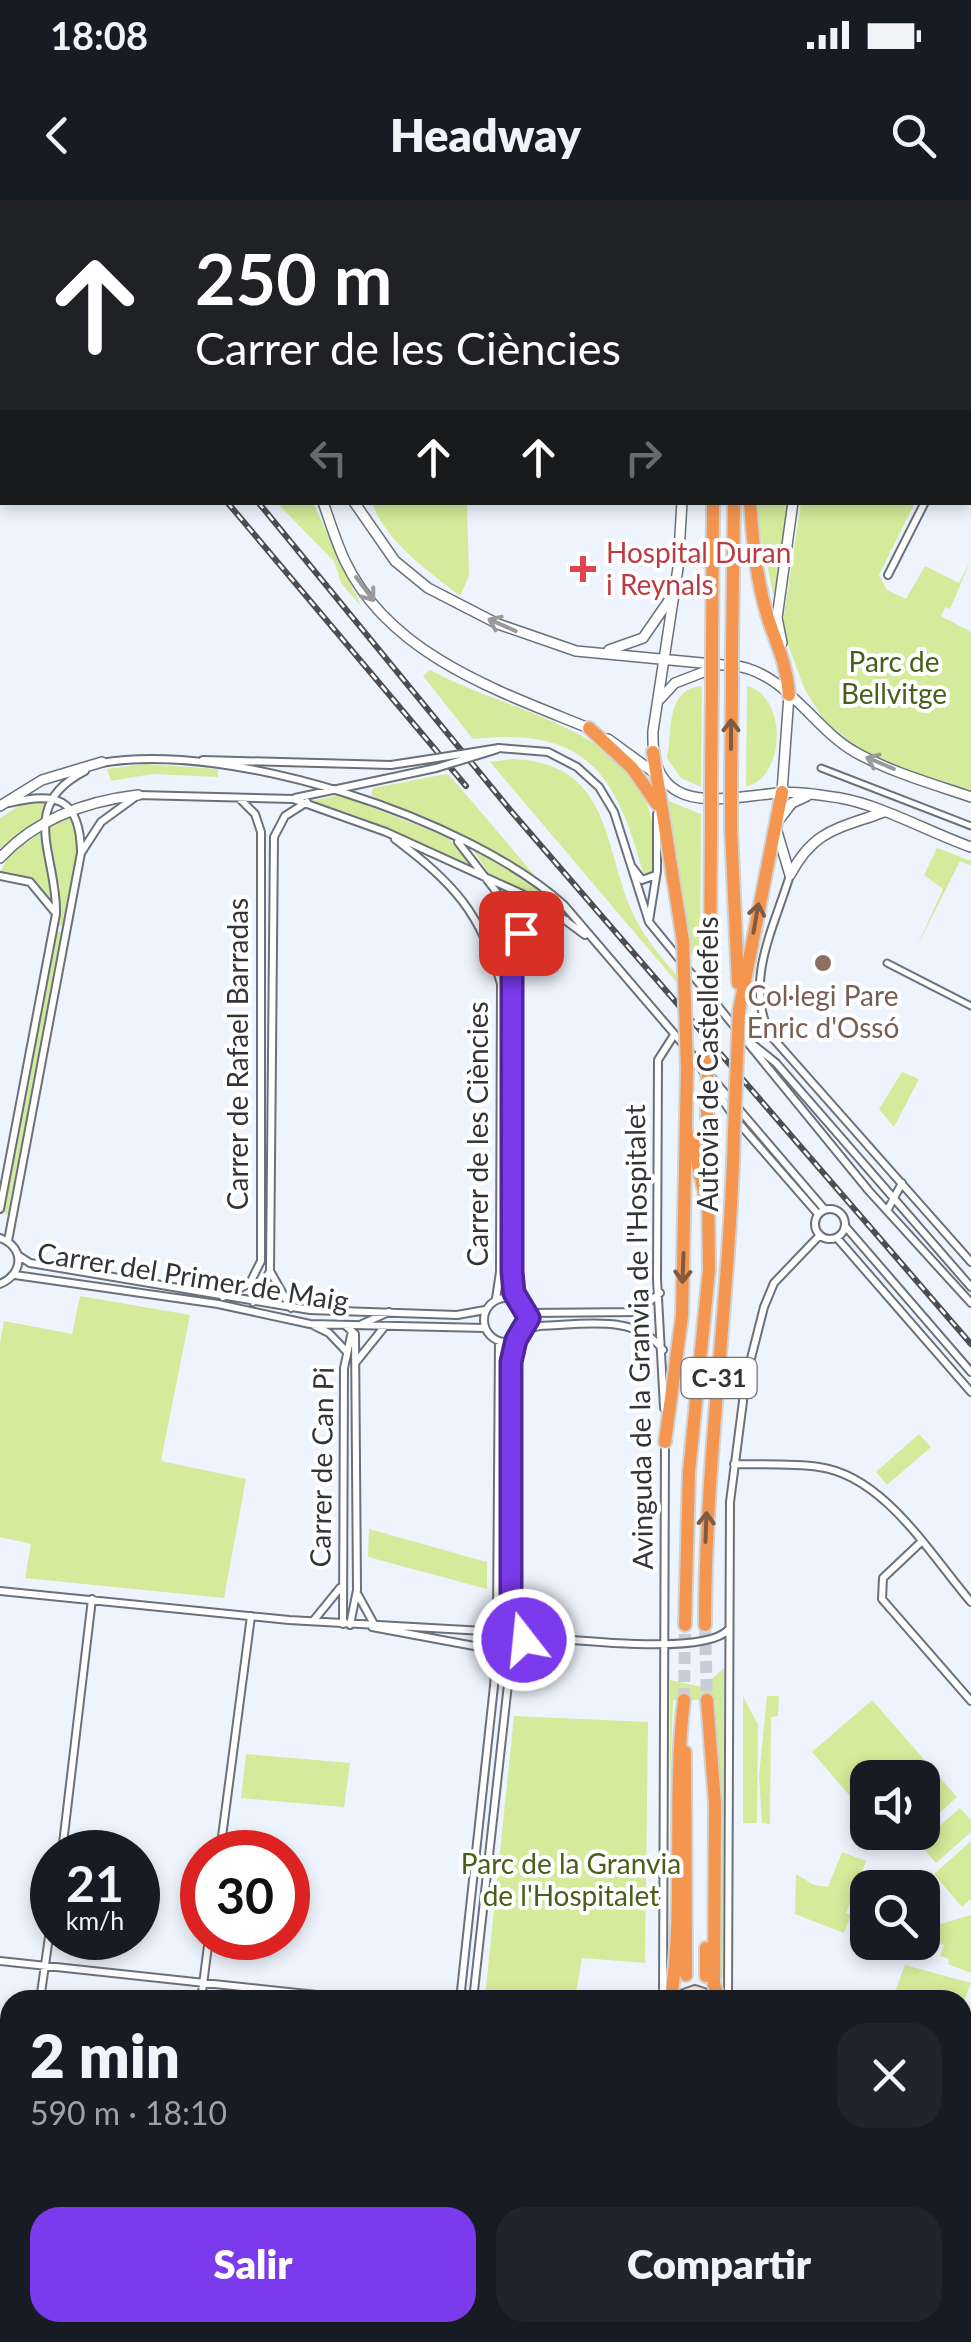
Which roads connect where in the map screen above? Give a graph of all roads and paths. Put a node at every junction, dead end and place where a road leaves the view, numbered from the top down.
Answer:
1 (324, 505) edge
2 (356, 505) edge
3 (682, 505) edge
4 (714, 505) edge
5 (734, 505) edge
6 (744, 505) edge
7 (746, 505) edge
8 (793, 505) edge
9 (923, 505) edge
10 (733, 520) junction
11 (888, 575) dead end
12 (676, 582) junction
13 (784, 651) junction
14 (595, 652) junction
15 (663, 658) junction
16 (723, 665) junction
17 (788, 695) junction
18 (658, 701) junction
19 (589, 728) junction
20 (499, 748) junction
21 (653, 752) junction
22 (197, 760) junction
23 (102, 762) junction
24 (821, 768) dead end
25 (654, 773) junction
26 (365, 784) junction
27 (670, 785) junction
28 (336, 791) junction
29 (782, 792) junction
30 (809, 795) junction
31 (138, 796) junction
32 (52, 797) junction
33 (239, 798) junction
34 (293, 798) junction
35 (971, 798) edge
36 (363, 801) junction
37 (307, 802) junction
38 (0, 806) edge
39 (658, 806) junction
40 (71, 810) junction
41 (881, 813) junction
42 (42, 824) junction
43 (775, 826) junction
44 (971, 826) edge
45 (386, 832) junction
46 (451, 836) junction
47 (971, 847) edge
48 (81, 853) junction
49 (0, 858) edge
50 (628, 858) junction
51 (790, 875) junction
52 (0, 876) edge
53 (656, 876) junction
54 (490, 880) junction
55 (56, 914) junction
56 (568, 921) junction
57 (649, 922) junction
58 (598, 946) junction
59 (512, 950) junction
60 (888, 963) dead end
61 (971, 1006) edge
62 (739, 1010) junction
63 (674, 1035) junction
64 (746, 1038) junction
65 (691, 1063) junction
66 (829, 1100) junction
67 (822, 1116) junction
68 (813, 1123) junction
69 (862, 1182) junction
70 (902, 1183) junction
71 (893, 1200) junction
72 (710, 1208) junction
73 (0, 1209) edge
74 (888, 1209) junction
75 (822, 1212) junction
76 (845, 1226) junction
77 (820, 1235) junction
78 (836, 1238) junction
79 (4, 1240) edge
80 (19, 1256) junction
81 (971, 1262) edge
82 (270, 1271) junction
83 (15, 1274) junction
84 (0, 1284) edge
85 (971, 1287) edge
86 (660, 1292) junction
87 (516, 1299) junction
88 (496, 1300) junction
89 (220, 1301) junction
90 (254, 1301) junction
91 (971, 1303) edge
92 (292, 1308) junction
93 (315, 1310) junction
94 (486, 1310) junction
95 (389, 1312) junction
96 (528, 1313) junction
97 (310, 1324) junction
98 (344, 1324) junction
99 (359, 1325) junction
100 (385, 1326) junction
101 (485, 1328) junction
102 (526, 1330) junction
103 (352, 1332) junction
104 (516, 1340) junction
105 (499, 1342) junction
106 (663, 1350) junction
107 (346, 1352) junction
108 (356, 1363) junction
109 (971, 1372) edge
110 (971, 1392) edge
111 (666, 1442) junction
112 (734, 1464) junction
113 (920, 1544) junction
114 (342, 1582) junction
115 (0, 1590) edge
116 (357, 1590) junction
117 (92, 1600) junction
118 (971, 1602) edge
119 (252, 1616) junction
120 (496, 1619) junction
121 (512, 1619) junction
122 (312, 1622) junction
123 (346, 1624) junction
124 (373, 1625) junction
125 (684, 1625) tunnel mouth
126 (705, 1625) tunnel mouth
127 (728, 1630) junction
128 (484, 1631) junction
129 (525, 1636) junction
130 (714, 1641) junction
131 (665, 1643) junction
132 (486, 1650) junction
133 (728, 1652) junction
134 (514, 1656) junction
135 (971, 1701) edge
136 (65, 1830) edge
137 (223, 1830) edge
138 (47, 1960) edge
139 (206, 1960) edge
140 (0, 1961) edge
141 (46, 1968) junction
142 (686, 1975) dead end
143 (706, 1976) dead end
144 (203, 1984) junction
145 (42, 1990) edge
146 (202, 1990) edge
147 (263, 1990) edge
148 (461, 1990) edge
149 (474, 1990) edge
150 (668, 1990) edge
151 (669, 1990) edge
152 (716, 1990) edge
153 (728, 1990) edge

1 -> 19 street
14 -> 2 street
3 - 12 street
4 - 72 highway, Autovia de Castelldefels / C-31, bridge
5 - 10 highway, Autovia de Castelldefels / C-31
6 - 10 highway
7 - 13 highway
8 - 13 street
9 - 11 street
62 -> 10 highway, Autovia de Castelldefels / C-31, bridge
12 - 14 street
12 - 15 street
13 - 17 highway
14 - 15 street
15 - 16 street
15 - 18 street
16 - 17 street
16 - 18 street
17 - 29 street
35 -> 17 street
18 - 21 street
19 - 25 street
19 - 39 highway
20 - 22 street, bridge
20 - 26 street, bridge
20 - 50 street
21 - 25 highway
21 - 27 street
22 - 23 street
22 - 28 street
23 - 32 street
23 - 38 street
24 - 44 street
25 - 27 street
25 - 39 highway
26 - 28 street
26 - 36 street
27 - 29 street
28 - 34 street
28 - 36 street
29 - 30 street
29 - 43 highway
30 - 41 street
30 - 43 street
31 - 33 street
31 - 40 street
31 - 48 street
32 - 38 street
32 - 40 street
32 - 42 street
33 - 34 street
33 - 89 street, Carrer de Rafael Barradas
34 - 37 street
36 - 46 street
37 - 45 street
37 - 82 street, Carrer de Rafael Barradas
39 - 53 street
39 - 65 highway, bridge
40 - 42 street
40 - 48 street
41 - 47 street
41 - 51 street
42 - 49 street
42 - 55 street
43 - 51 street
62 -> 43 highway
45 - 54 street
45 - 88 street, Carrer de les Ciències
46 - 54 street
46 - 58 street
48 - 79 street
50 - 53 street
50 - 57 street
51 - 66 street
52 - 55 street
53 - 57 street
54 - 56 street
54 - 59 street, Carrer de les Ciències
55 - 73 street
56 - 58 street
56 - 59 street
57 - 64 street
58 - 63 street
59 - 87 street, Carrer de les Ciències
60 - 61 street
126 -> 62 highway, Autovia de Castelldefels / C-31, bridge
63 - 65 street
63 - 86 street, Avinguda de la Granvia de l'Hospitalet
64 - 67 street
64 - 68 street
65 - 72 highway
65 - 75 street
65 -> 111 highway
66 - 67 street
66 - 70 street
67 - 68 street
67 - 71 street
68 - 69 street
69 - 71 street
69 - 74 street
70 - 71 street
70 - 81 street
71 - 74 street
71 - 85 street
72 - 125 highway, Autovia de Castelldefels / C-31
74 - 91 street
75 - 76 street
75 - 77 street
76 - 78 street
76 - 109 street
77 - 78 street
77 - 112 street
78 - 110 street
79 - 80 street
80 - 83 street
80 - 89 street, Carrer del Primer de Maig
82 - 90 street, Carrer de Rafael Barradas
82 - 92 street
83 - 84 street
83 - 89 street, Carrer del Primer de Maig
86 - 96 street
86 - 106 street, Avinguda de la Granvia de l'Hospitalet
87 - 88 street
87 - 96 street
88 - 94 street
89 - 90 street, Carrer del Primer de Maig
89 - 97 street, Carrer del Primer de Maig
90 - 92 street, Carrer del Primer de Maig
92 - 93 street, Carrer del Primer de Maig
93 - 95 street, Carrer del Primer de Maig
93 - 98 street, Carrer de Can Pi
94 - 95 street, Carrer del Primer de Maig
94 - 101 street
95 - 99 street, Carrer de Can Pi
96 - 102 street
97 - 98 street, Carrer del Primer de Maig
97 - 107 street, Carrer de Can Pi
98 - 99 street, Carrer del Primer de Maig
98 - 103 street, Carrer de Can Pi
99 - 100 street, Carrer del Primer de Maig
99 - 103 street, Carrer de Can Pi
100 - 101 street, Carrer del Primer de Maig
100 - 108 street, Carrer de Can Pi
101 - 105 street
102 - 104 street
102 - 106 street
103 - 107 street, Carrer de Can Pi
103 - 108 street, Carrer de Can Pi
104 - 105 street
104 - 121 street
105 - 120 street
106 - 111 street, Avinguda de la Granvia de l'Hospitalet
107 - 114 street, Carrer de Can Pi
108 - 116 street, Carrer de Can Pi
111 - 131 street, Avinguda de la Granvia de l'Hospitalet
112 - 113 street
112 - 127 street
113 - 118 street
113 - 135 street
114 - 122 street, Carrer de Can Pi
114 - 123 street, Carrer de Can Pi
115 - 117 street
116 - 123 street, Carrer de Can Pi
116 - 124 street, Carrer de Can Pi
117 - 119 street
117 - 136 street
119 - 122 street
119 - 137 street
120 - 121 street
120 - 128 street
121 - 129 street
122 - 123 street
123 - 124 street
124 - 128 street
124 - 132 street
127 - 130 street
127 - 133 street
128 - 132 street
129 - 131 street
129 - 134 street
130 - 131 street
130 - 133 street
131 - 150 street, Avinguda de la Granvia de l'Hospitalet
132 - 134 street
132 - 148 street
133 - 153 street
134 - 149 street
138 - 141 street
139 - 144 street
140 - 141 street
141 - 144 street
141 - 145 street
142 - 151 highway
143 - 152 highway
144 - 146 street
144 - 147 street

